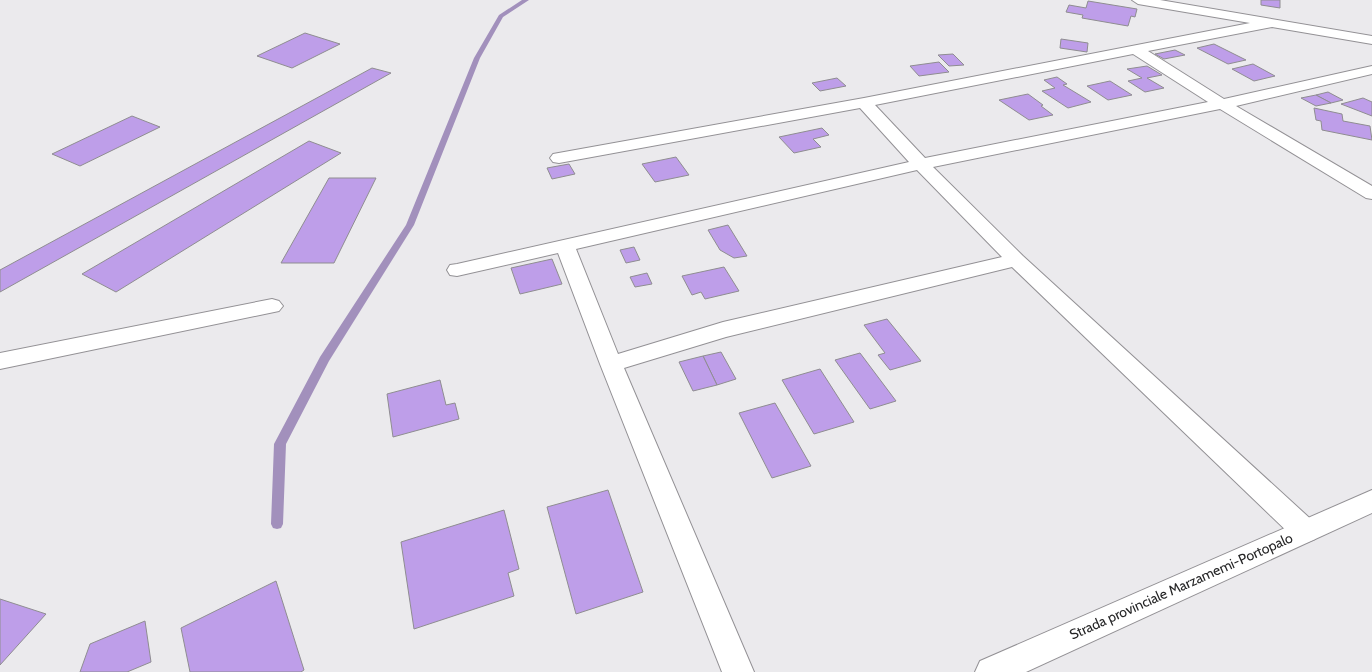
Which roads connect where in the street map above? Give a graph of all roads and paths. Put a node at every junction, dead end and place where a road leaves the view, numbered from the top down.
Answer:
1 (1138, 0) edge
2 (1271, 23) junction
3 (1372, 40) edge
4 (1136, 50) junction
5 (1372, 70) edge
6 (864, 103) junction
7 (1222, 104) junction
8 (559, 158) dead end
9 (921, 164) junction
10 (1372, 194) edge
11 (565, 245) junction
12 (1016, 260) junction
13 (457, 270) dead end
14 (272, 306) dead end
15 (0, 361) edge
16 (611, 364) junction
17 (1372, 501) edge
18 (1305, 531) junction
19 (738, 672) edge
20 (991, 672) edge

1 - 2 street
2 - 3 street
2 - 4 street
4 - 6 street
4 - 7 street
5 - 7 street
6 - 8 street
6 - 9 street
7 - 9 street
7 - 10 street
9 - 11 street
9 - 12 street
11 - 13 street
11 - 16 street
12 - 16 street
12 - 18 street
14 - 15 street
16 - 19 street
17 - 18 street, Strada provinciale Marzamemi-Portopalo
18 - 20 street, Strada provinciale Marzamemi-Portopalo

